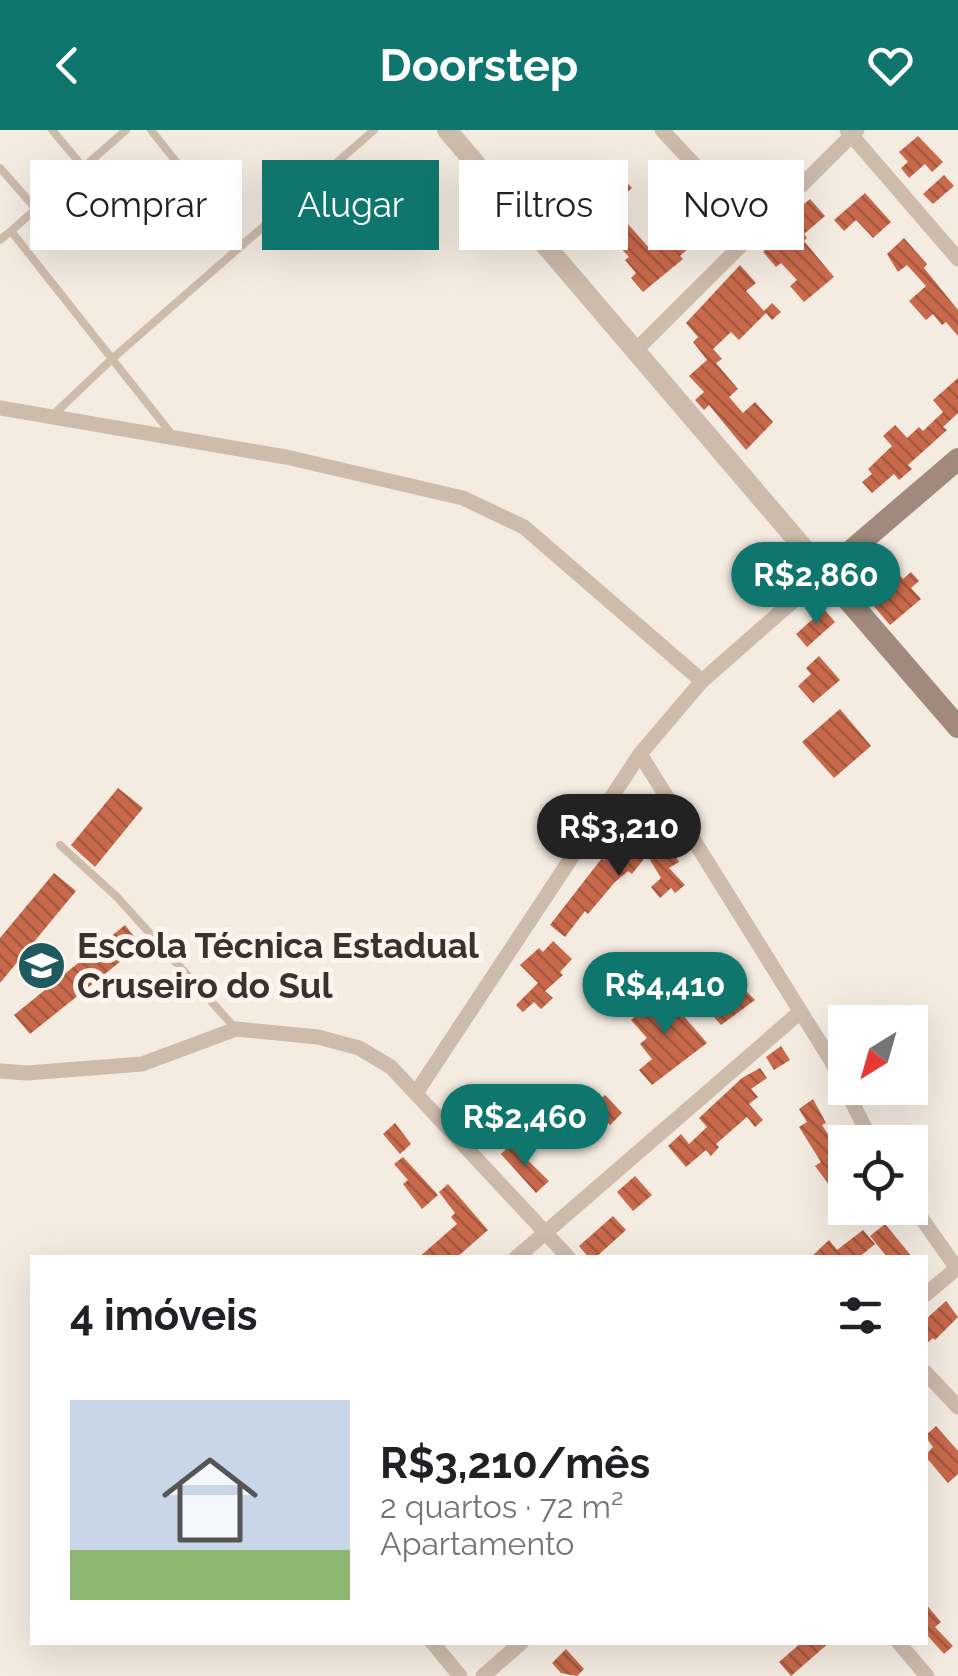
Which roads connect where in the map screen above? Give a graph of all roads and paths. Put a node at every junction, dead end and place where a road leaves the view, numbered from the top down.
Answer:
1 (52, 130) edge
2 (126, 130) edge
3 (151, 130) edge
4 (374, 130) edge
5 (447, 130) edge
6 (662, 130) edge
7 (852, 132) edge
8 (77, 160) edge
9 (93, 160) edge
10 (175, 160) edge
11 (690, 160) edge
12 (0, 168) edge
13 (804, 182) edge
14 (30, 202) edge
15 (30, 214) edge
16 (11, 231) junction
17 (0, 240) edge
18 (242, 245) edge
19 (236, 250) edge
20 (737, 250) edge
21 (958, 258) edge
22 (635, 351) junction
23 (113, 358) junction
24 (0, 408) edge
25 (52, 417) junction
26 (173, 436) junction
27 (958, 459) edge
28 (826, 573) junction
29 (702, 681) junction
30 (958, 727) edge
31 (640, 754) junction
32 (60, 845) dead end
33 (799, 1013) junction
34 (236, 1029) junction
35 (0, 1071) edge
36 (416, 1094) junction
37 (864, 1125) edge
38 (926, 1225) edge
39 (546, 1230) junction
40 (519, 1255) edge
41 (567, 1255) edge
42 (957, 1269) edge
43 (928, 1293) edge
44 (928, 1375) edge
45 (958, 1406) edge
46 (434, 1645) edge
47 (519, 1645) edge
48 (901, 1645) edge
49 (456, 1674) edge
50 (483, 1676) edge
51 (927, 1676) edge

1 - 8 lane
2 - 9 lane
3 - 10 lane
4 - 18 lane
5 - 22 street
6 - 11 street
7 - 13 street
7 - 21 street
12 - 14 lane
15 - 16 lane
16 - 17 lane
16 - 23 lane
19 - 23 lane
20 - 22 street
22 - 28 street
23 - 25 lane
23 - 26 lane
24 - 25 street
25 - 26 street
26 - 29 street
27 - 28 main road
28 - 29 street
28 - 30 main road
29 - 31 street
31 - 33 street
31 - 36 street
32 - 34 lane
33 - 37 street
33 - 39 street
34 - 35 street
34 - 36 street
36 - 39 street
38 - 42 street
39 - 40 street
39 - 41 street
42 - 43 street
44 - 45 street
46 - 49 street
47 - 50 street
48 - 51 street

